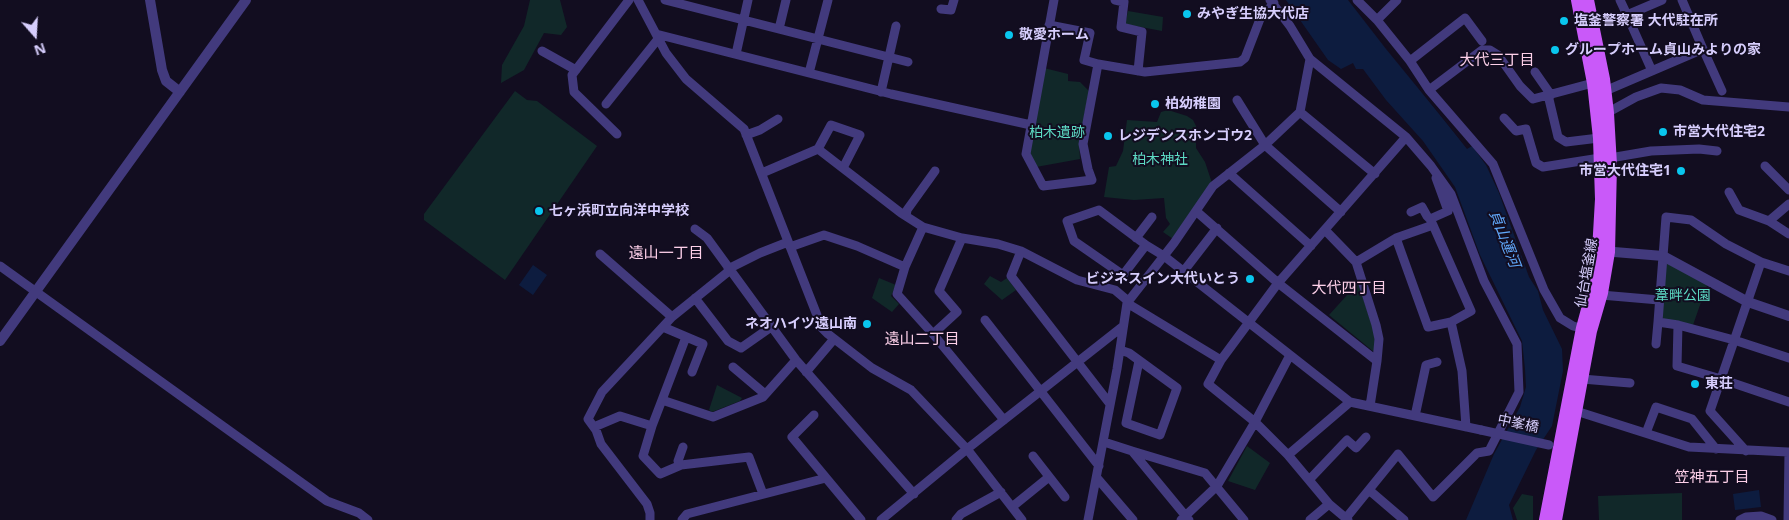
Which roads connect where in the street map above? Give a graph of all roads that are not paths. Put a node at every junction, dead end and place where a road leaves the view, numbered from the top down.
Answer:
1 (150, 0) edge
2 (246, 0) edge
3 (629, 0) edge
4 (638, 0) edge
5 (665, 0) edge
6 (748, 0) edge
7 (786, 0) edge
8 (828, 0) edge
9 (954, 0) edge
10 (1054, 0) edge
11 (1115, 0) edge
12 (1357, 0) edge
13 (1397, 0) edge
14 (1577, 0) edge
15 (1588, 0) edge
16 (1620, 0) edge
17 (1662, 0) edge
18 (1682, 0) edge
19 (1272, 1) edge
20 (941, 9) dead end
21 (1627, 15) junction
22 (744, 20) junction
23 (1377, 20) junction
24 (1049, 25) junction
25 (896, 26) dead end
26 (779, 28) junction
27 (657, 36) junction
28 (817, 38) junction
29 (1482, 41) dead end
30 (1703, 49) junction
31 (542, 51) dead end
32 (736, 54) junction
33 (889, 58) junction
34 (1310, 59) junction
35 (1410, 61) junction
36 (908, 62) dead end
37 (1098, 64) junction
38 (576, 70) junction
39 (1138, 71) junction
40 (1535, 72) dead end
41 (1652, 72) junction
42 (809, 73) junction
43 (1593, 83) junction
44 (1429, 90) junction
45 (1605, 91) junction
46 (1722, 91) dead end
47 (180, 92) junction
48 (881, 92) junction
49 (1550, 95) junction
50 (1237, 100) dead end
51 (606, 104) dead end
52 (1789, 106) edge
53 (1300, 112) junction
54 (1602, 116) junction
55 (1504, 118) dead end
56 (778, 119) dead end
57 (1031, 125) junction
58 (617, 134) dead end
59 (746, 135) junction
60 (1406, 137) junction
61 (1599, 138) junction
62 (1265, 145) junction
63 (818, 149) junction
64 (1717, 151) dead end
65 (1605, 158) junction
66 (1432, 166) junction
67 (1765, 166) dead end
68 (843, 168) junction
69 (935, 171) dead end
70 (762, 173) junction
71 (1229, 173) junction
72 (1375, 174) junction
73 (1789, 190) edge
74 (1729, 192) dead end
75 (1789, 204) edge
76 (1196, 211) junction
77 (1341, 212) junction
78 (1411, 212) dead end
79 (906, 216) junction
80 (1152, 216) dead end
81 (1769, 221) junction
82 (1431, 222) junction
83 (923, 227) junction
84 (1217, 228) junction
85 (695, 229) dead end
86 (1325, 230) junction
87 (1789, 234) edge
88 (962, 238) junction
89 (1136, 238) junction
90 (1396, 238) junction
91 (789, 245) junction
92 (1146, 245) junction
93 (1311, 246) junction
94 (1021, 251) junction
95 (1604, 252) junction
96 (600, 254) dead end
97 (1164, 256) junction
98 (1663, 256) junction
99 (1356, 262) junction
100 (1761, 262) junction
101 (0, 266) edge
102 (906, 267) junction
103 (729, 270) junction
104 (1183, 272) junction
105 (1789, 272) edge
106 (1278, 283) junction
107 (36, 292) junction
108 (1601, 296) junction
109 (695, 298) junction
110 (1659, 300) junction
111 (1128, 302) junction
112 (1748, 302) junction
113 (1789, 316) edge
114 (672, 317) junction
115 (985, 320) dead end
116 (1248, 322) junction
117 (1451, 322) junction
118 (1658, 322) junction
119 (1678, 325) junction
120 (663, 327) junction
121 (771, 327) junction
122 (1122, 327) junction
123 (1586, 329) junction
124 (934, 334) junction
125 (686, 337) junction
126 (834, 339) junction
127 (1734, 340) junction
128 (0, 341) edge
129 (1656, 344) dead end
130 (1120, 350) junction
131 (1290, 355) junction
132 (1789, 358) edge
133 (796, 360) junction
134 (1221, 360) junction
135 (1139, 361) junction
136 (1377, 361) junction
137 (1076, 362) junction
138 (1437, 362) dead end
139 (733, 367) dead end
140 (692, 372) dead end
141 (806, 372) junction
142 (1582, 379) junction
143 (1721, 379) junction
144 (1630, 383) dead end
145 (1040, 392) junction
146 (765, 394) junction
147 (662, 400) junction
148 (1350, 402) junction
149 (1789, 402) edge
150 (1110, 404) junction
151 (1370, 406) junction
152 (1576, 411) junction
153 (814, 415) dead end
154 (1415, 416) junction
155 (1004, 420) junction
156 (1256, 422) junction
157 (594, 426) junction
158 (652, 426) junction
159 (1466, 427) junction
160 (1646, 433) junction
161 (1366, 437) dead end
162 (1104, 442) junction
163 (684, 447) dead end
164 (1559, 447) junction
165 (967, 449) junction
166 (1132, 450) junction
167 (1716, 450) junction
168 (1746, 451) junction
169 (1789, 452) edge
170 (1288, 455) junction
171 (1033, 456) dead end
172 (681, 465) junction
173 (1098, 466) junction
174 (1049, 477) junction
175 (826, 478) junction
176 (1097, 478) junction
177 (1309, 480) junction
178 (1217, 486) junction
179 (1369, 490) junction
180 (1001, 492) junction
181 (763, 494) junction
182 (914, 494) junction
183 (1065, 497) dead end
184 (1329, 504) junction
185 (1789, 504) edge
186 (1012, 507) junction
187 (1185, 519) edge
188 (1347, 519) edge
189 (368, 520) edge
190 (650, 520) edge
191 (682, 520) edge
192 (861, 520) edge
193 (881, 520) edge
194 (956, 520) edge
195 (1022, 520) edge
196 (1088, 520) edge
197 (1132, 520) edge
198 (1244, 520) edge
199 (1310, 520) edge
200 (1404, 520) edge
201 (1545, 520) edge
202 (1556, 520) edge
203 (1740, 520) edge
204 (1772, 520) edge
205 (1788, 520) edge

1 - 47 street
2 - 47 street
3 - 38 street
4 - 27 street
5 - 22 street
6 - 22 street
7 - 26 street
8 - 28 street
9 - 20 street
10 - 24 street
11 - 39 street
12 - 23 street
13 - 23 street
14 - 43 main road, 仙台塩釜線
15 - 45 main road, 仙台塩釜線
16 - 21 street
17 - 21 street
18 - 30 street
19 - 34 street
19 - 39 street
21 - 41 street
22 - 26 street
22 - 32 street
23 - 35 street
24 - 37 street
24 - 57 street
25 - 33 street
26 - 28 street
27 - 32 street
27 - 51 street
27 - 59 street
28 - 33 street
28 - 42 street
29 - 35 street
30 - 41 street
30 - 46 street
31 - 38 street
32 - 42 street
33 - 36 street
33 - 48 street
34 - 53 street
34 - 60 street
35 - 44 street
37 - 39 street
37 - 57 street
38 - 58 street
40 - 49 street
41 - 45 street
42 - 48 street
43 - 49 street
43 - 54 main road, 仙台塩釜線
44 - 49 street
44 - 123 street
45 - 54 main road, 仙台塩釜線
47 - 107 street
48 - 57 street
49 - 61 street
50 - 62 street
52 - 54 street
53 - 62 street
53 - 72 street
54 - 61 main road, 仙台塩釜線
54 - 65 main road, 仙台塩釜線
55 - 65 street
56 - 59 street
59 - 70 street
60 - 66 street
60 - 72 street
61 - 65 main road, 仙台塩釜線
62 - 71 street
62 - 77 street
63 - 68 street
63 - 68 street
63 - 70 street
64 - 65 street
65 - 95 main road, 仙台塩釜線
66 - 82 street
66 - 179 street
67 - 73 street
68 - 79 street
69 - 79 street
70 - 91 street
71 - 76 street
71 - 93 street
72 - 77 street
74 - 81 street
75 - 81 street
76 - 84 street
76 - 97 street
77 - 86 street
78 - 82 street
79 - 83 street
80 - 89 street
81 - 87 street
82 - 90 street
82 - 117 street
83 - 88 street
83 - 102 street
84 - 104 street
84 - 106 street
85 - 103 street
86 - 93 street
86 - 99 street
88 - 94 street
88 - 124 street
89 - 92 street
89 - 92 street
90 - 99 street
90 - 117 street
91 - 102 street
91 - 103 street
91 - 126 street
92 - 97 street
93 - 106 street
94 - 111 street
94 - 137 street
95 - 98 street
95 - 108 main road, 仙台塩釜線
95 - 123 main road, 仙台塩釜線
96 - 114 street
97 - 104 street
97 - 111 street
98 - 100 street
98 - 110 street
98 - 112 street
99 - 136 street
100 - 105 street
100 - 112 street
101 - 107 street
102 - 124 street
103 - 109 street
103 - 121 street
104 - 116 street
106 - 116 street
106 - 136 street
107 - 128 street
107 - 189 street
108 - 110 street
108 - 123 main road, 仙台塩釜線
109 - 114 street
109 - 121 street
110 - 118 street
111 - 122 street
111 - 134 street
112 - 113 street
112 - 127 street
114 - 120 street
115 - 145 street
116 - 131 street
116 - 134 street
117 - 159 street
118 - 119 street
118 - 129 street
119 - 127 street
119 - 143 street
120 - 125 street
120 - 157 street
121 - 133 street
122 - 130 street
122 - 137 street
123 - 142 main road, 仙台塩釜線
123 - 164 main road, 仙台塩釜線
124 - 155 street
125 - 140 street
125 - 147 street
126 - 141 street
126 - 165 street
127 - 132 street
127 - 143 street
130 - 135 street
130 - 150 street
131 - 148 street
131 - 156 street
133 - 141 street
133 - 146 street
134 - 156 street
135 - 135 street
136 - 151 street
137 - 145 street
137 - 150 street
138 - 154 street
139 - 146 street
141 - 182 street
142 - 144 street
142 - 152 main road, 仙台塩釜線
143 - 149 street
143 - 168 street
145 - 155 street
145 - 173 street
146 - 147 street
147 - 158 street
148 - 151 street, 中峯橋
148 - 170 street
150 - 162 street
151 - 154 street, 中峯橋
152 - 160 street
152 - 164 main road, 仙台塩釜線
153 - 175 street
154 - 159 street, 中峯橋
155 - 165 street
156 - 170 street
156 - 178 street
157 - 158 street
157 - 190 street
158 - 172 street
159 - 164 street, 中峯橋, bridge
160 - 167 street
160 - 167 street
161 - 177 street
162 - 166 street
162 - 173 street
163 - 172 street
164 - 201 main road, 仙台塩釜線
164 - 202 main road, 仙台塩釜線
165 - 180 street
165 - 182 street
166 - 178 street
166 - 187 street
167 - 168 street
168 - 169 street
169 - 185 street
170 - 177 street
171 - 174 street
172 - 181 street
173 - 176 street
174 - 183 street
174 - 186 street
175 - 181 street
175 - 192 street
176 - 196 street
176 - 197 street
177 - 184 street
178 - 187 street
178 - 198 street
179 - 188 street
179 - 200 street
180 - 186 street
180 - 194 street
181 - 191 street
182 - 193 street
184 - 188 street
184 - 199 street
185 - 205 street
186 - 195 street
203 - 204 street

